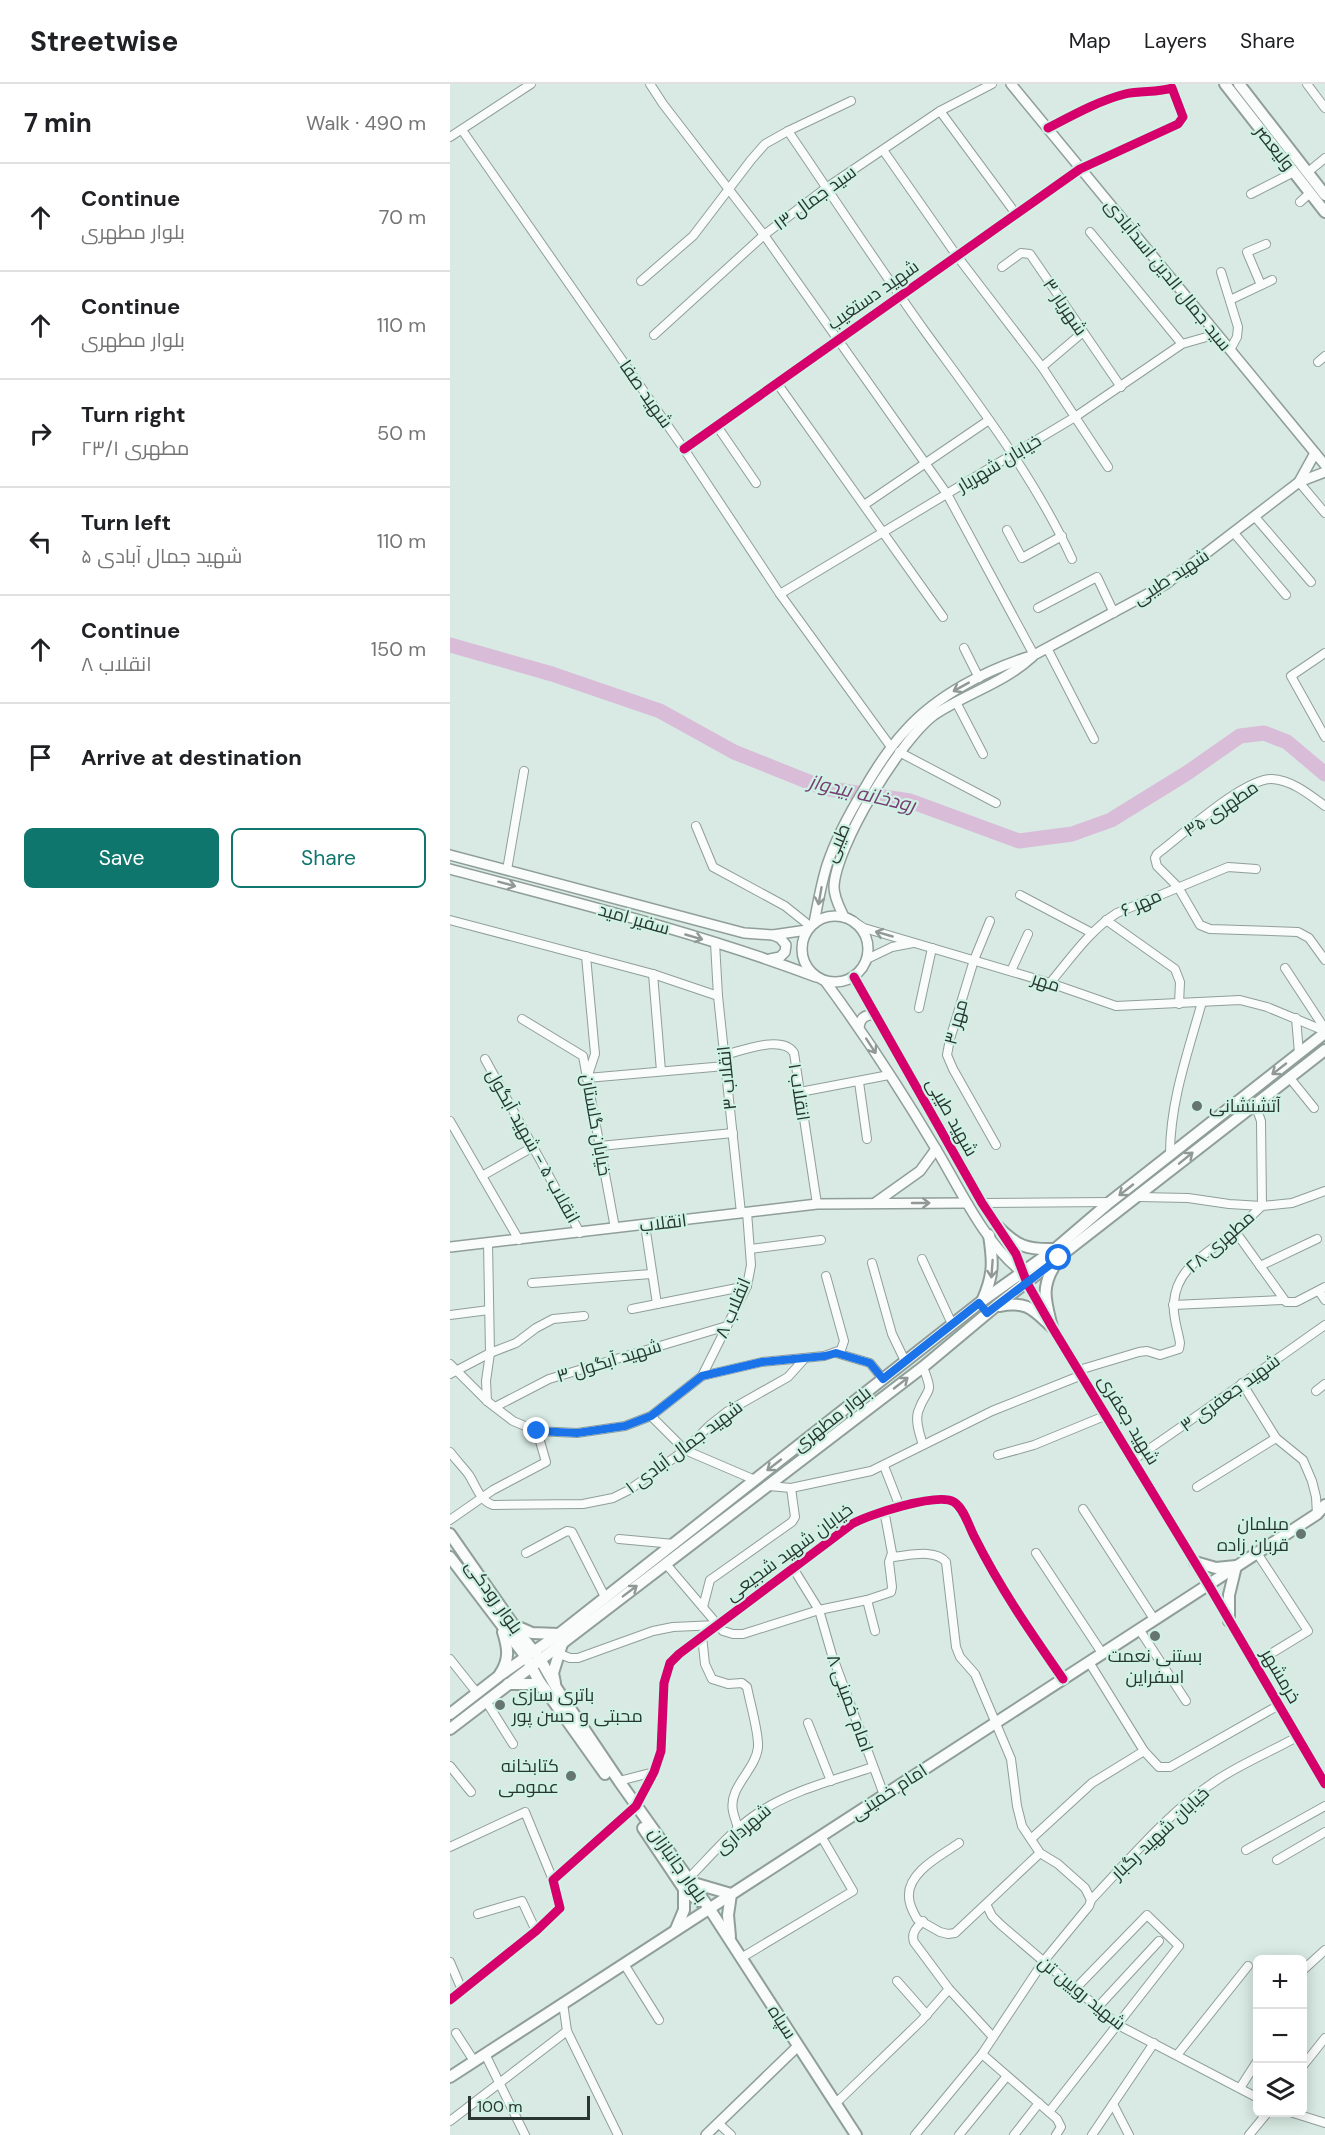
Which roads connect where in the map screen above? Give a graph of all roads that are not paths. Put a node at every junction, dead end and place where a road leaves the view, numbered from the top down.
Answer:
1 (531, 84) edge
2 (650, 84) edge
3 (992, 84) edge
4 (1011, 84) edge
5 (1225, 84) edge
6 (1239, 84) edge
7 (1307, 84) edge
8 (851, 101) dead end
9 (1325, 108) edge
10 (940, 111) junction
11 (1048, 128) junction
12 (462, 130) junction
13 (788, 131) junction
14 (450, 137) edge
15 (883, 150) junction
16 (1325, 158) edge
17 (1080, 169) junction
18 (1300, 174) junction
19 (826, 188) junction
20 (729, 191) junction
21 (1310, 193) junction
22 (1251, 194) dead end
23 (1325, 195) edge
24 (1300, 202) dead end
25 (1325, 212) edge
26 (1016, 214) junction
27 (1090, 232) dead end
28 (764, 235) junction
29 (1266, 244) dead end
30 (957, 256) junction
31 (1002, 267) dead end
32 (1221, 272) dead end
33 (1272, 280) dead end
34 (641, 281) dead end
35 (1260, 285) junction
36 (900, 296) junction
37 (1230, 300) junction
38 (1082, 333) junction
39 (1217, 334) junction
40 (654, 335) dead end
41 (839, 340) junction
42 (1182, 344) junction
43 (1230, 350) junction
44 (1042, 368) junction
45 (777, 383) junction
46 (1121, 387) junction
47 (1075, 417) junction
48 (989, 420) junction
49 (717, 426) junction
50 (684, 449) junction
51 (1315, 453) junction
52 (1014, 454) junction
53 (926, 463) junction
54 (1325, 465) edge
55 (1108, 467) dead end
56 (1325, 472) edge
57 (1299, 482) junction
58 (756, 483) dead end
59 (947, 494) junction
60 (864, 505) junction
61 (1325, 513) edge
62 (1255, 516) junction
63 (1007, 530) dead end
64 (885, 532) junction
65 (1234, 533) junction
66 (1062, 536) junction
67 (1072, 559) dead end
68 (1311, 582) dead end
69 (780, 594) junction
70 (1286, 595) dead end
71 (1038, 608) dead end
72 (1114, 613) junction
73 (943, 617) dead end
74 (964, 648) dead end
75 (1047, 648) junction
76 (1325, 653) edge
77 (1034, 655) junction
78 (979, 678) junction
79 (956, 702) junction
80 (1325, 737) edge
81 (1094, 739) dead end
82 (895, 749) junction
83 (983, 754) dead end
84 (876, 769) joint
85 (524, 771) dead end
86 (884, 776) joint
87 (996, 803) dead end
88 (1325, 806) edge
89 (696, 826) dead end
90 (450, 855) edge
91 (450, 869) edge
92 (1256, 869) dead end
93 (507, 870) junction
94 (1178, 886) junction
95 (1020, 895) dead end
96 (844, 917) junction
97 (450, 920) edge
98 (1106, 920) junction
99 (990, 921) dead end
100 (854, 922) junction
101 (811, 926) junction
102 (1092, 933) junction
103 (1028, 934) dead end
104 (773, 935) junction
105 (915, 942) junction
106 (715, 943) junction
107 (932, 948) junction
108 (586, 956) junction
109 (770, 959) junction
110 (867, 959) junction
111 (974, 960) junction
112 (1325, 960) edge
113 (1285, 968) dead end
114 (1011, 971) junction
115 (653, 974) junction
116 (816, 977) junction
117 (854, 977) junction
118 (825, 981) junction
119 (1050, 982) junction
120 (718, 996) junction
121 (1202, 1002) junction
122 (1179, 1004) junction
123 (919, 1008) dead end
124 (876, 1015) junction
125 (1296, 1018) junction
126 (522, 1019) dead end
127 (859, 1028) junction
128 (1325, 1031) edge
129 (1325, 1050) edge
130 (1299, 1053) junction
131 (724, 1054) junction
132 (485, 1059) dead end
133 (725, 1066) junction
134 (661, 1071) junction
135 (890, 1075) junction
136 (1289, 1077) junction
137 (587, 1078) junction
138 (858, 1082) junction
139 (800, 1092) junction
140 (1255, 1104) junction
141 (1314, 1108) dead end
142 (1215, 1119) junction
143 (450, 1121) edge
144 (1222, 1129) junction
145 (733, 1133) junction
146 (867, 1140) dead end
147 (600, 1146) junction
148 (996, 1146) dead end
149 (533, 1147) junction
150 (936, 1149) junction
151 (1170, 1154) junction
152 (482, 1176) junction
153 (1325, 1191) edge
154 (1138, 1197) junction
155 (1110, 1202) junction
156 (876, 1203) junction
157 (966, 1203) junction
158 (982, 1203) junction
159 (817, 1204) junction
160 (1262, 1206) junction
161 (744, 1213) junction
162 (645, 1225) junction
163 (998, 1227) junction
164 (615, 1228) junction
165 (1235, 1231) junction
166 (580, 1233) junction
167 (989, 1235) junction
168 (1317, 1239) dead end
169 (519, 1240) junction
170 (821, 1240) dead end
171 (488, 1243) junction
172 (450, 1247) edge
173 (750, 1249) junction
174 (1057, 1253) junction
175 (922, 1259) dead end
176 (872, 1263) dead end
177 (1260, 1266) junction
178 (1022, 1272) junction
179 (651, 1274) junction
180 (826, 1276) dead end
181 (532, 1283) dead end
182 (1027, 1283) junction
183 (747, 1286) junction
184 (1322, 1289) edge
185 (1283, 1300) junction
186 (1325, 1300) edge
187 (980, 1302) junction
188 (657, 1304) junction
189 (1173, 1305) junction
190 (632, 1309) dead end
191 (489, 1310) junction
192 (992, 1310) junction
193 (450, 1315) edge
194 (584, 1316) dead end
195 (952, 1324) junction
196 (1325, 1325) edge
197 (727, 1326) junction
198 (1052, 1328) junction
199 (490, 1353) junction
200 (836, 1353) junction
201 (805, 1358) junction
202 (905, 1361) junction
203 (450, 1364) edge
204 (923, 1367) junction
205 (454, 1372) edge
206 (1081, 1372) junction
207 (702, 1376) junction
208 (883, 1379) junction
209 (1242, 1383) junction
210 (1325, 1384) edge
211 (1316, 1391) dead end
212 (488, 1401) junction
213 (495, 1407) junction
214 (1107, 1415) junction
215 (651, 1416) junction
216 (537, 1431) junction
217 (1276, 1438) junction
218 (923, 1445) junction
219 (685, 1450) junction
220 (450, 1452) edge
221 (998, 1455) dead end
222 (1133, 1460) junction
223 (884, 1466) junction
224 (755, 1480) junction
225 (769, 1486) junction
226 (1197, 1487) dead end
227 (790, 1488) junction
228 (482, 1497) junction
229 (1325, 1504) edge
230 (900, 1507) junction
231 (1083, 1509) dead end
232 (884, 1510) junction
233 (1317, 1514) junction
234 (450, 1520) edge
235 (450, 1534) edge
236 (619, 1539) dead end
237 (674, 1544) junction
238 (526, 1553) dead end
239 (1036, 1553) dead end
240 (1257, 1553) junction
241 (450, 1557) edge
242 (891, 1557) junction
243 (1195, 1562) junction
244 (666, 1564) junction
245 (1236, 1566) junction
246 (793, 1568) junction
247 (1208, 1584) junction
248 (606, 1597) junction
249 (867, 1600) junction
250 (703, 1607) junction
251 (819, 1610) junction
252 (1154, 1619) junction
253 (1229, 1621) junction
254 (507, 1625) junction
255 (718, 1625) junction
256 (1139, 1629) junction
257 (875, 1630) dead end
258 (565, 1635) junction
259 (702, 1636) junction
260 (557, 1653) junction
261 (1102, 1653) junction
262 (533, 1658) junction
263 (450, 1659) edge
264 (1089, 1662) junction
265 (1254, 1664) junction
266 (1063, 1679) junction
267 (500, 1682) junction
268 (545, 1689) junction
269 (557, 1689) junction
270 (477, 1693) junction
271 (486, 1701) junction
272 (1186, 1701) dead end
273 (1279, 1705) junction
274 (450, 1714) edge
275 (808, 1723) dead end
276 (995, 1723) junction
277 (450, 1729) edge
278 (1298, 1737) junction
279 (513, 1744) dead end
280 (1144, 1751) junction
281 (450, 1766) edge
282 (873, 1767) junction
283 (654, 1772) junction
284 (619, 1781) junction
285 (831, 1781) junction
286 (1325, 1784) edge
287 (471, 1792) dead end
288 (884, 1795) junction
289 (1325, 1806) edge
290 (634, 1808) junction
291 (738, 1829) junction
292 (1325, 1832) edge
293 (820, 1836) junction
294 (1030, 1839) junction
295 (959, 1843) dead end
296 (450, 1847) edge
297 (1246, 1850) dead end
298 (1040, 1853) junction
299 (1277, 1860) dead end
300 (553, 1880) junction
301 (687, 1884) junction
302 (731, 1894) junction
303 (1090, 1900) junction
304 (986, 1904) junction
305 (709, 1908) junction
306 (478, 1914) dead end
307 (923, 1921) junction
308 (676, 1930) junction
309 (536, 1931) junction
310 (730, 1941) junction
311 (1159, 1941) dead end
312 (1325, 1950) edge
313 (741, 1958) junction
314 (450, 1962) edge
315 (1043, 1962) junction
316 (624, 1964) junction
317 (1248, 1966) dead end
318 (1307, 1966) edge
319 (897, 1981) dead end
320 (949, 1989) junction
321 (1075, 1989) junction
322 (462, 1990) junction
323 (450, 2000) edge
324 (563, 2003) junction
325 (1097, 2008) junction
326 (927, 2015) junction
327 (659, 2020) dead end
328 (1118, 2025) junction
329 (567, 2031) junction
330 (456, 2033) dead end
331 (993, 2037) junction
332 (1325, 2038) edge
333 (1154, 2043) junction
334 (798, 2046) junction
335 (484, 2054) junction
336 (982, 2054) junction
337 (1177, 2055) junction
338 (474, 2061) junction
339 (1255, 2063) edge
340 (1305, 2063) edge
341 (1007, 2076) junction
342 (450, 2077) edge
343 (500, 2083) junction
344 (1240, 2088) junction
345 (1253, 2095) edge
346 (1039, 2103) junction
347 (835, 2104) junction
348 (1113, 2104) junction
349 (1049, 2112) junction
350 (1264, 2117) edge
351 (1306, 2117) edge
352 (450, 2121) edge
353 (718, 2123) junction
354 (1325, 2123) edge
355 (525, 2135) edge
356 (618, 2135) edge
357 (706, 2135) edge
358 (731, 2135) edge
359 (856, 2135) edge
360 (915, 2135) edge
361 (959, 2135) edge
362 (1014, 2135) edge
363 (1056, 2135) edge
364 (1092, 2135) edge
365 (1129, 2135) edge
366 (1250, 2135) edge

1 - 12 street
2 - 20 street
3 - 10 street, سید جمال ۱۳
4 - 11 street, سید جمال الدین اسدآبادی
5 - 18 main road, ولیعصر
6 - 18 main road, ولیعصر
7 - 9 street
8 - 13 street
10 - 15 street, سید جمال ۱۳
10 - 26 street
11 - 17 street, سید جمال الدین اسدآبادی
11 - 17 street, شهید دستغیب
12 - 14 street
12 - 50 street, شهید صفا
13 - 19 street
13 - 20 street
15 - 19 street, سید جمال ۱۳
15 - 30 street
16 - 18 street
17 - 26 street, شهید دستغیب
17 - 39 street, سید جمال الدین اسدآبادی
18 - 21 main road, ولیعصر
18 - 22 street
18 - 23 main road, ولیعصر
19 - 28 street, سید جمال ۱۳
19 - 36 street
20 - 28 street
20 - 34 street
21 - 24 street
21 - 25 main road, ولیعصر
26 - 30 street, شهید دستغیب
27 - 42 street
28 - 40 street, سید جمال ۱۳
28 - 41 street
29 - 35 street
30 - 36 street, شهید دستغیب
30 - 44 street
31 - 38 street, شهریار ۳
32 - 37 street
33 - 35 street
35 - 37 street
36 - 41 street, شهید دستغیب
36 - 48 street
37 - 43 street
38 - 44 street
38 - 46 street, شهریار ۳
39 - 42 street, خیابان شهریار
39 - 43 street, سید جمال الدین اسدآبادی
41 - 45 street, شهید دستغیب
41 - 53 street
42 - 46 street, خیابان شهریار
43 - 51 street, سید جمال الدین اسدآبادی
44 - 47 street
45 - 49 street, شهید دستغیب
45 - 60 street
46 - 47 street, خیابان شهریار
47 - 52 street, خیابان شهریار
47 - 55 street
48 - 52 street
48 - 53 street
49 - 50 street, شهید دستغیب
49 - 58 street
50 - 69 street, شهید صفا
51 - 54 street, سید جمال الدین اسدآبادی
51 - 57 street, شهید طیبی
52 - 59 street, خیابان شهریار
52 - 66 street
53 - 59 street
53 - 60 street
56 - 57 street, شهید طیبی
57 - 61 street
57 - 62 street, شهید طیبی
59 - 64 street, خیابان شهریار
59 - 77 street
60 - 64 street
62 - 65 street, شهید طیبی
62 - 68 street
63 - 66 street
64 - 69 street, خیابان شهریار
64 - 73 street
65 - 70 street
65 - 72 street, شهید طیبی
66 - 67 street
69 - 82 street, شهید صفا
71 - 72 street
72 - 75 street, شهید طیبی
74 - 78 street
75 - 77 street, شهید طیبی
75 - 81 street
76 - 80 street
77 - 78 street, شهید طیبی
77 - 79 street, شهید طیبی
78 -> 82 street, شهید طیبی
79 - 82 street, شهید طیبی
79 - 83 street
82 - 84 street, شهید طیبی
82 - 86 street, شهید طیبی
82 - 87 street
84 -> 101 street, طیبی
85 - 93 street
86 - 96 street, طیبی
88 - 94 street, مطهری ۳۵
89 - 101 street
90 - 93 street, سفیر امید
91 -> 106 street, سفیر امید
92 - 94 street, مهر ۶
93 - 104 street, سفیر امید
94 - 98 street, مهر ۶
94 - 112 street
95 - 102 street
96 - 100 street
96 - 101 street
97 - 108 street
98 - 102 street, مهر ۶
98 - 122 street
99 - 111 street, مهر ۳
105 -> 100 street, مهر
100 - 110 street
101 - 104 street, سفیر امید
101 - 116 street
102 - 119 street, مهر ۶
103 - 114 street
104 - 109 street
105 - 107 street, مهر
105 - 110 street
106 - 109 street, سفیر امید
106 - 120 street, انقلاب ۳
107 - 111 street, مهر
107 - 123 street
108 - 115 street
108 - 137 street
109 - 116 street, سفیر امید
110 - 117 street
111 - 114 street, مهر
111 - 148 street, مهر ۳
113 - 128 street
114 - 119 street, مهر
115 - 120 street
115 - 134 street
116 - 118 street
117 - 118 street
117 - 124 street, شهید طیبی
118 - 127 street, شهید طیبی
119 - 122 street, مهر
120 - 131 street, انقلاب ۳
121 - 122 street, مهر
121 - 125 street, مهر
121 - 151 street
124 - 127 street
124 - 158 street, شهید طیبی
125 - 128 street, مهر
125 - 130 street
126 - 137 street, خیابان گلستان
127 -> 135 street, شهید طیبی
128 - 130 main road, بلوار مطهری
129 - 136 main road, بلوار مطهری
130 -> 142 main road, بلوار مطهری
131 - 133 street, انقلاب ۳
131 - 139 street, انقلاب ۱
132 - 149 street, انقلاب ۵ - شهید آبگول
133 - 134 street
133 - 145 street, انقلاب ۳
134 - 137 street
135 - 138 street
135 - 150 street, شهید طیبی
136 - 140 main road, بلوار مطهری
136 - 141 street
137 - 147 street, خیابان گلستان
138 - 139 street
138 - 146 street
139 - 159 street, انقلاب ۱
140 - 144 main road, بلوار مطهری
140 - 160 street, مطهری ۲۸
142 - 144 main road
142 - 151 main road, بلوار مطهری
143 - 152 street
154 -> 144 main road, بلوار مطهری
145 - 147 street
145 - 161 street, انقلاب ۳
147 - 164 street, خیابان گلستان
149 - 152 street
149 - 166 street, انقلاب ۵ - شهید آبگول
150 - 156 street
150 - 157 street, شهید طیبی
151 -> 155 main road, بلوار مطهری
152 - 169 street
153 - 160 street
154 - 160 street
154 - 174 main road, بلوار مطهری
155 - 158 street
155 - 174 main road, بلوار مطهری
156 -> 157 street, انقلاب
156 - 159 street, انقلاب
157 - 167 street, شهید طیبی
158 - 163 street, شهید طیبی
159 - 161 street, انقلاب
160 - 165 street, مطهری ۲۸
161 - 162 street, انقلاب
161 - 173 street, انقلاب ۸
162 - 164 street, انقلاب
162 - 179 street
163 - 174 main road
163 - 178 street, شهید طیبی
164 - 166 street, انقلاب
165 - 177 street
165 - 189 street, مطهری ۲۸
166 - 169 street, انقلاب
167 - 178 street, شهید طیبی
167 -> 187 main road
168 - 177 street
169 - 171 street, انقلاب
170 - 173 street
171 - 172 street, انقلاب
171 - 191 street
173 - 183 street, انقلاب ۸
174 - 178 main road, بلوار مطهری
174 - 182 main road, بلوار مطهری
174 - 198 main road
175 - 195 street
176 - 202 street
177 - 185 street
178 - 182 street, شهید جعفری
178 - 187 main road, بلوار مطهری
179 - 181 street
179 - 188 street
180 - 200 street
182 - 192 main road, بلوار مطهری
182 - 198 street, شهید جعفری
183 - 188 street
183 - 197 street, انقلاب ۸
184 - 185 street
184 - 186 street
185 - 189 street
187 - 192 main road
187 - 195 main road, بلوار مطهری
188 - 190 street
189 - 206 street, مطهری ۲۸
191 - 193 street
191 - 199 street
192 - 198 main road
192 - 204 main road, بلوار مطهری
194 - 199 street
195 - 202 main road, بلوار مطهری
196 - 209 street, شهید جعفری ۳
197 - 207 street, انقلاب ۸
197 - 213 street, شهید آبگول ۳
198 - 206 street, شهید جعفری
199 - 205 street
199 - 212 street
200 - 201 street
200 - 208 street
201 - 207 street
201 - 219 street, شهید جمال آبادی ۱
202 - 208 main road, بلوار مطهری
203 - 205 street, انقلاب ۸
204 - 218 street
225 -> 204 main road, بلوار مطهری
205 - 212 street, انقلاب ۸
206 - 214 street, شهید جعفری
206 - 218 street
207 - 215 street, انقلاب ۸
208 -> 224 main road, بلوار مطهری
209 - 217 street
209 - 222 street, شهید جعفری ۳
210 - 211 street
212 - 213 street, انقلاب ۸
213 - 216 street, انقلاب ۸
214 - 221 street
214 - 222 street, شهید جعفری
215 - 216 street, انقلاب ۸
215 - 219 street
216 - 228 street
217 - 226 street
217 - 233 street
218 - 223 street
219 - 224 street
219 - 228 street, شهید جمال آبادی ۱
220 - 228 street
222 - 243 street, شهید جعفری
223 - 227 street
223 - 230 street
224 - 237 main road, بلوار مطهری
225 - 227 street
225 - 244 main road, بلوار مطهری
227 - 250 street
228 - 234 street
229 - 233 main road, امام خمینی
230 - 232 street, خیابان شهید شجیعی
230 - 266 street, خیابان شهید شجیعی
231 - 252 street
232 - 242 street
232 - 246 street, خیابان شهید شجیعی
233 - 240 main road, امام خمینی
235 - 254 main road, بلوار رودکی
236 - 237 street
237 - 248 main road, بلوار مطهری
238 - 248 street
239 - 261 street
240 - 245 main road, امام خمینی
240 - 265 street
241 - 254 main road, بلوار رودکی
242 - 249 street
242 - 276 street
243 - 245 main road
243 - 247 street, شهید جعفری
244 - 250 street
258 -> 244 main road, بلوار مطهری
245 - 247 main road, امام خمینی
245 - 253 main road
246 - 251 street, امام خمینی ۸
246 - 255 street, خیابان شهید شجیعی
247 - 252 main road, امام خمینی
247 - 253 street, خرمشهر
248 - 258 main road, بلوار مطهری
249 - 251 street
249 - 257 street
250 - 255 street
251 - 255 street
251 - 282 street, امام خمینی ۸
252 - 256 main road, امام خمینی
253 - 265 street, خرمشهر
254 - 258 main road
254 - 262 main road, بلوار رودکی
254 - 267 main road
255 - 259 street, خیابان شهید شجیعی
255 - 260 street
256 - 261 main road, امام خمینی
256 - 272 street
258 - 260 main road
258 - 262 main road, بلوار مطهری
259 - 283 street, خیابان شهید شجیعی
259 - 291 street
260 - 269 main road
261 - 264 main road, امام خمینی
262 - 267 main road, بلوار مطهری
262 - 268 main road, بلوار جانبازان
262 - 269 main road, بلوار جانبازان
263 - 270 street
264 - 266 main road, امام خمینی
264 - 280 street
265 - 273 street, خرمشهر
266 - 276 main road, امام خمینی
267 - 268 main road
267 - 270 main road, بلوار مطهری
267 - 271 main road, بلوار مطهری
268 - 290 main road, بلوار جانبازان
269 - 284 main road, بلوار جانبازان
270 - 274 main road, بلوار مطهری
271 - 277 main road, بلوار مطهری
271 - 279 street
273 - 278 street, خرمشهر
273 - 280 street
275 - 285 street
276 - 288 main road, امام خمینی
276 - 294 street
278 - 286 street, خرمشهر
278 - 303 street, خیابان شهید رگبار
280 - 294 street
281 - 287 street
282 - 285 street, شهرداری
282 - 288 street, امام خمینی ۸
283 - 284 street
283 - 290 street, خیابان شهید شجیعی
284 - 290 main road, بلوار جانبازان
285 - 291 street, شهرداری
288 - 293 main road, امام خمینی
289 - 297 street
290 - 300 street
290 - 301 main road, بلوار جانبازان
291 - 301 street, شهرداری
292 - 299 street
293 - 302 main road, امام خمینی
293 - 313 street
294 - 298 street
295 - 307 street
296 - 300 street
298 - 303 street
298 - 304 street
300 - 309 street
301 - 302 main road
301 - 305 main road, بلوار جانبازان
301 - 308 main road
302 - 305 main road, امام خمینی
302 - 310 main road
303 - 315 street, خیابان شهید رگبار
304 - 307 street
304 - 315 street, شهید رویین تن
305 - 308 main road, امام خمینی
305 - 310 main road, سپاه
306 - 309 street
307 - 320 street
308 - 316 main road, امام خمینی
309 - 322 street
310 - 313 main road, سپاه
311 - 325 street
312 - 318 street
313 - 334 main road, سپاه
314 - 322 street
315 - 321 street, شهید رویین تن
315 - 331 street, خیابان شهید رگبار
316 - 324 main road, امام خمینی
316 - 327 street
317 - 337 street
319 - 326 street
320 - 326 street
320 - 331 street
321 - 325 street, شهید رویین تن
321 - 328 street
322 - 323 street
324 - 329 street
324 - 335 main road, امام خمینی
325 - 328 street, شهید رویین تن
326 - 347 street
328 - 333 street, شهید رویین تن
328 - 349 street
329 - 343 street
329 - 356 street
330 - 338 street
331 - 336 street, خیابان شهید رگبار
332 - 340 street
333 - 337 street, شهید رویین تن
333 - 348 street
334 - 347 main road, سپاه
334 - 353 street
335 - 338 main road, امام خمینی
335 - 343 street
336 - 341 street
336 - 360 street, خیابان شهید رگبار
337 - 344 street, شهید رویین تن
338 - 342 main road, امام خمینی
339 - 344 street
341 - 346 street
341 - 361 street
343 - 352 street
343 - 355 street
344 - 345 street, شهید رویین تن
346 - 349 street
346 - 362 street
347 - 359 main road, سپاه
348 - 364 street
348 - 365 street
349 - 363 street
350 - 366 street
351 - 354 street
353 - 357 street
353 - 358 street

